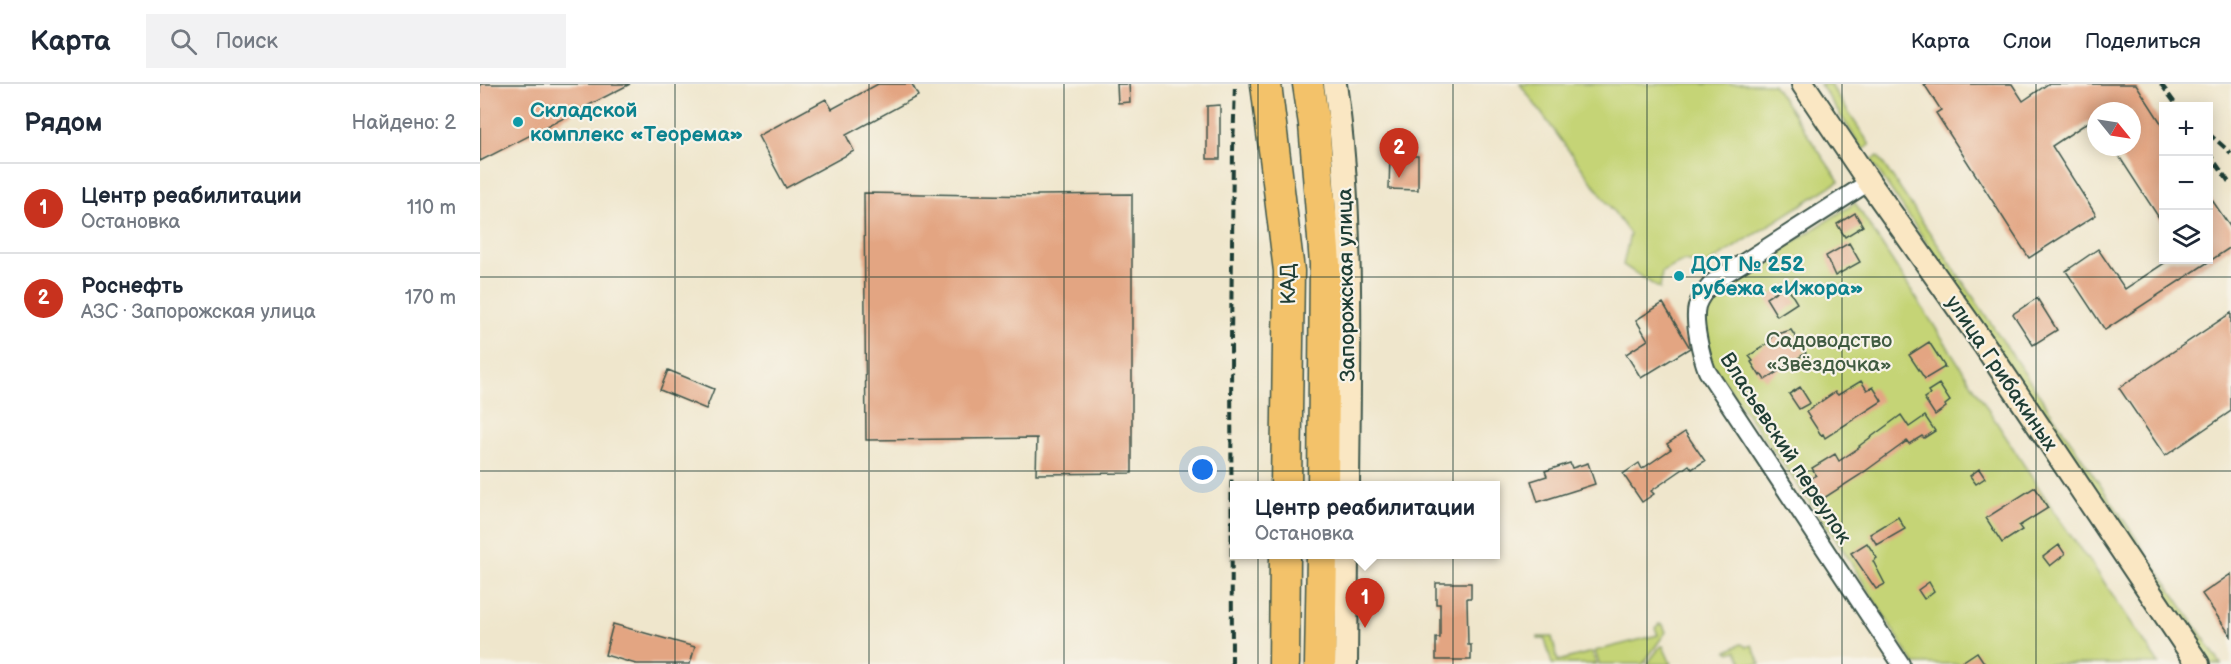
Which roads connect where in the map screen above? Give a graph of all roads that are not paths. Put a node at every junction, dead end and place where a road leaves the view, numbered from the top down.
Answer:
1 (1266, 84) edge
2 (1308, 84) edge
3 (1335, 84) edge
4 (1803, 84) edge
5 (1869, 182) junction
6 (1286, 481) edge
7 (1323, 481) edge
8 (1348, 481) edge
9 (1285, 559) edge
10 (1322, 559) edge
11 (1347, 559) edge
12 (1284, 664) edge
13 (1320, 664) edge
14 (1346, 664) edge
15 (1901, 664) edge
16 (2198, 664) edge

1 - 6 highway, КАД
2 - 7 highway, КАД
3 - 8 street, Запорожская улица
4 - 5 street, улица Грибакиных
5 - 15 street, Власьевский переулок
5 - 16 street, улица Грибакиных
9 - 12 highway
10 - 13 highway
11 - 14 street

